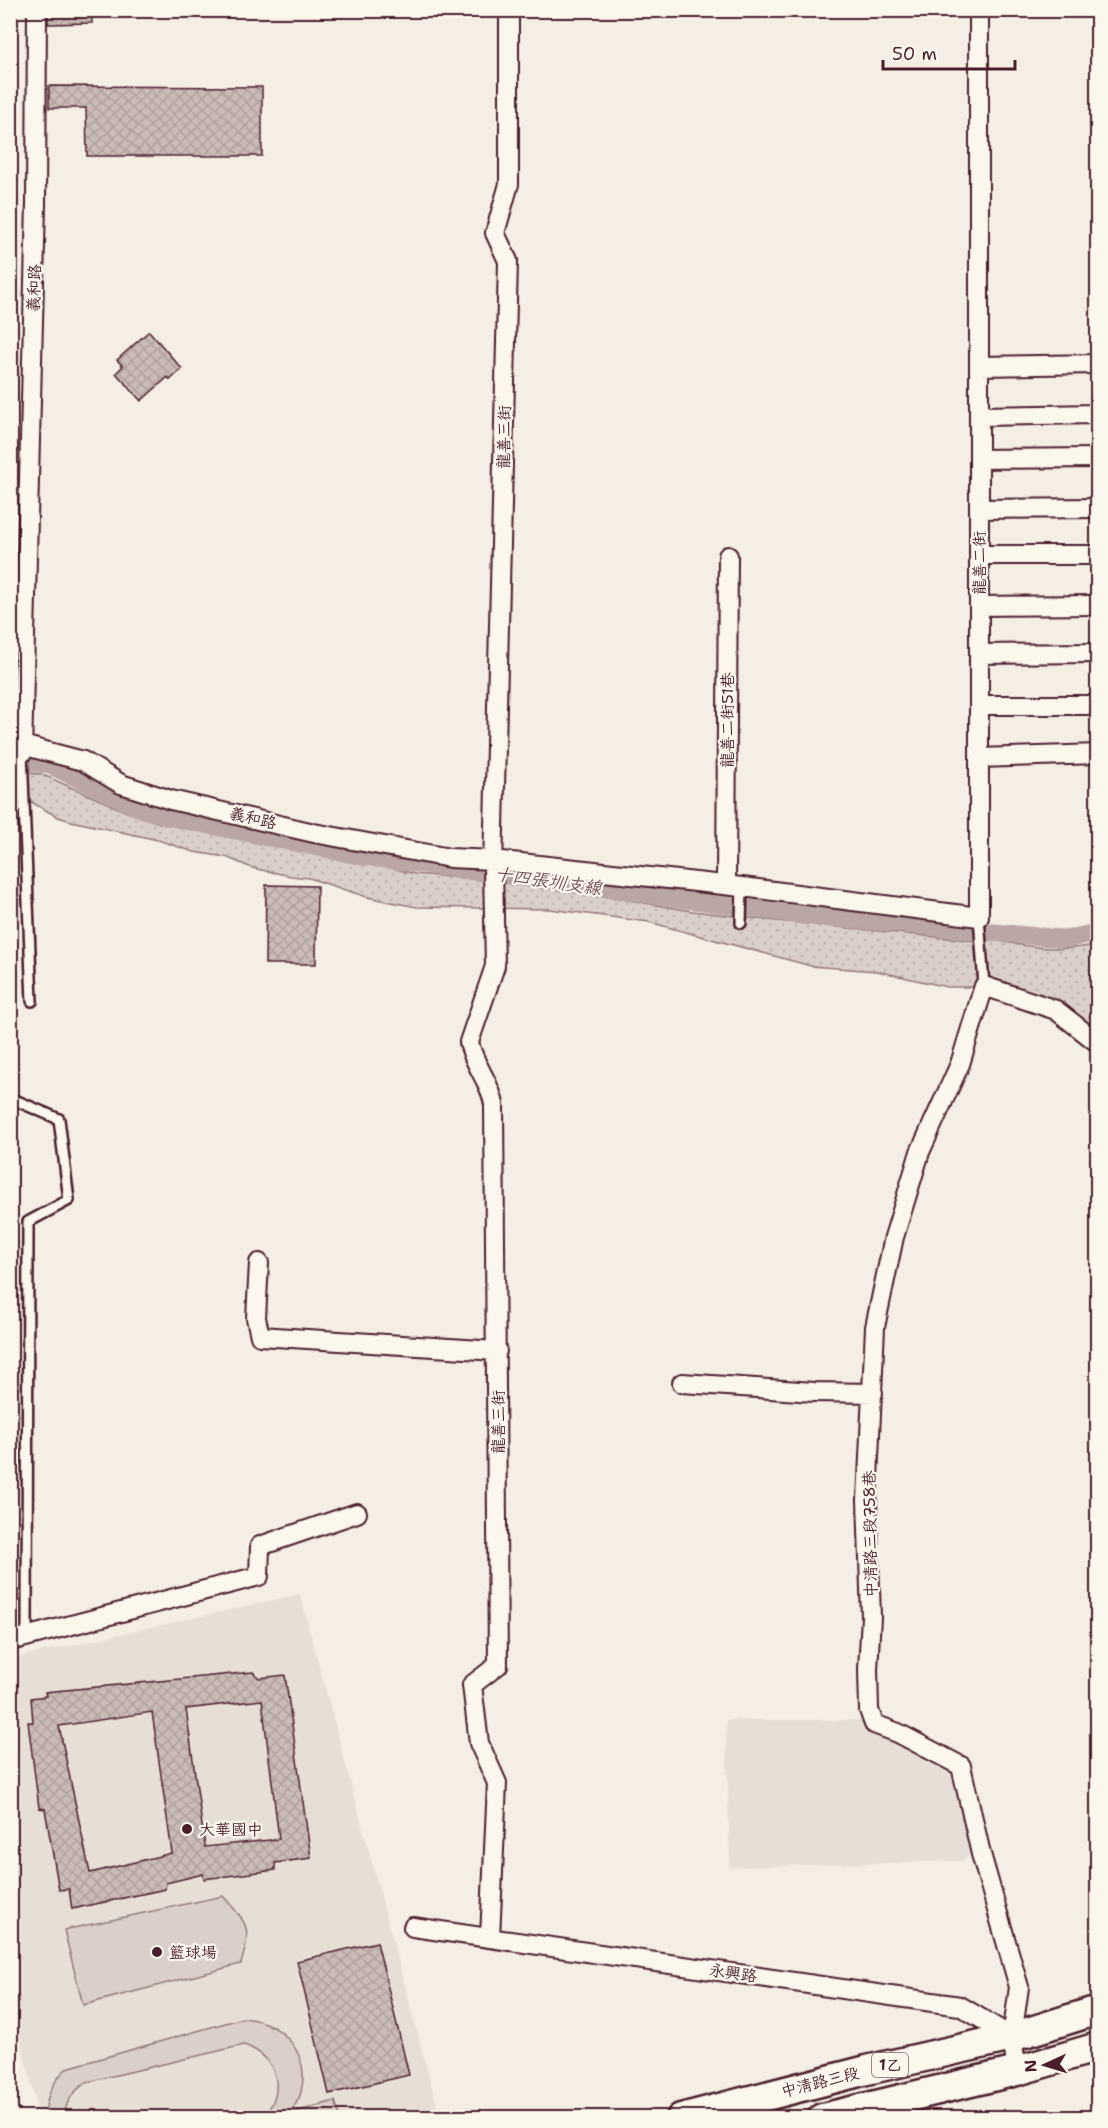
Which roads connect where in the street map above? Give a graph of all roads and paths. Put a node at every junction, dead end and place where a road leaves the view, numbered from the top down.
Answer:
1 (37, 10) edge
2 (510, 10) edge
3 (978, 10) edge
4 (1098, 364) edge
5 (979, 366) junction
6 (1098, 414) edge
7 (979, 416) junction
8 (1098, 458) edge
9 (978, 459) junction
10 (1098, 508) edge
11 (978, 509) junction
12 (978, 555) junction
13 (1098, 555) edge
14 (728, 556) dead end
15 (1098, 605) edge
16 (979, 606) junction
17 (1098, 653) edge
18 (979, 654) junction
19 (978, 705) junction
20 (1098, 705) edge
21 (18, 748) edge
22 (1098, 753) edge
23 (979, 758) junction
24 (493, 864) junction
25 (734, 886) junction
26 (979, 917) junction
27 (741, 923) dead end
28 (984, 986) junction
29 (32, 1001) dead end
30 (1098, 1043) edge
31 (10, 1070) edge
32 (10, 1079) edge
33 (10, 1098) edge
34 (259, 1263) dead end
35 (497, 1351) junction
36 (682, 1383) dead end
37 (873, 1393) junction
38 (357, 1513) dead end
39 (19, 1639) edge
40 (412, 1927) dead end
41 (490, 1938) junction
42 (1098, 2010) edge
43 (1012, 2037) junction
44 (1098, 2047) edge
45 (867, 2070) junction
46 (1017, 2071) junction
47 (874, 2105) junction
48 (681, 2118) edge
49 (822, 2118) edge

1 - 21 street, 義和路
2 - 24 street, 龍善三街
3 - 5 street, 龍善二街
4 - 5 street
5 - 7 street, 龍善二街
6 - 7 street
7 - 9 street, 龍善二街
8 - 9 street
9 - 11 street, 龍善二街
10 - 11 street
11 - 12 street, 龍善二街
12 - 13 street
12 - 16 street, 龍善二街
14 - 25 street, 龍善二街51巷
15 - 16 street
16 - 18 street, 龍善二街
17 - 18 street
18 - 19 street, 龍善二街
19 - 20 street
19 - 23 street, 龍善二街
21 - 24 street, 義和路
21 - 29 lane, 義和路
22 - 23 street
23 - 26 street, 龍善二街
24 - 25 street
24 - 35 street, 龍善三街
25 - 26 street
25 - 27 lane
26 - 28 lane, 龍善二街
28 - 30 street
28 - 37 street, 中清路三段758巷
31 - 32 lane
33 - 39 lane
34 - 35 street
35 - 41 street, 龍善三街
36 - 37 street
37 - 43 street, 中清路三段758巷
38 - 39 street
40 - 41 street, 永興路
41 - 43 street, 永興路
42 - 43 main road, 中清路三段 / 1乙
43 - 45 main road, 中清路三段 / 1乙
43 - 46 street
44 - 46 main road, 1乙
45 - 47 main road
45 - 48 main road, 中清路三段 / 1乙
46 - 47 main road, 1乙
47 - 49 main road, 1乙

